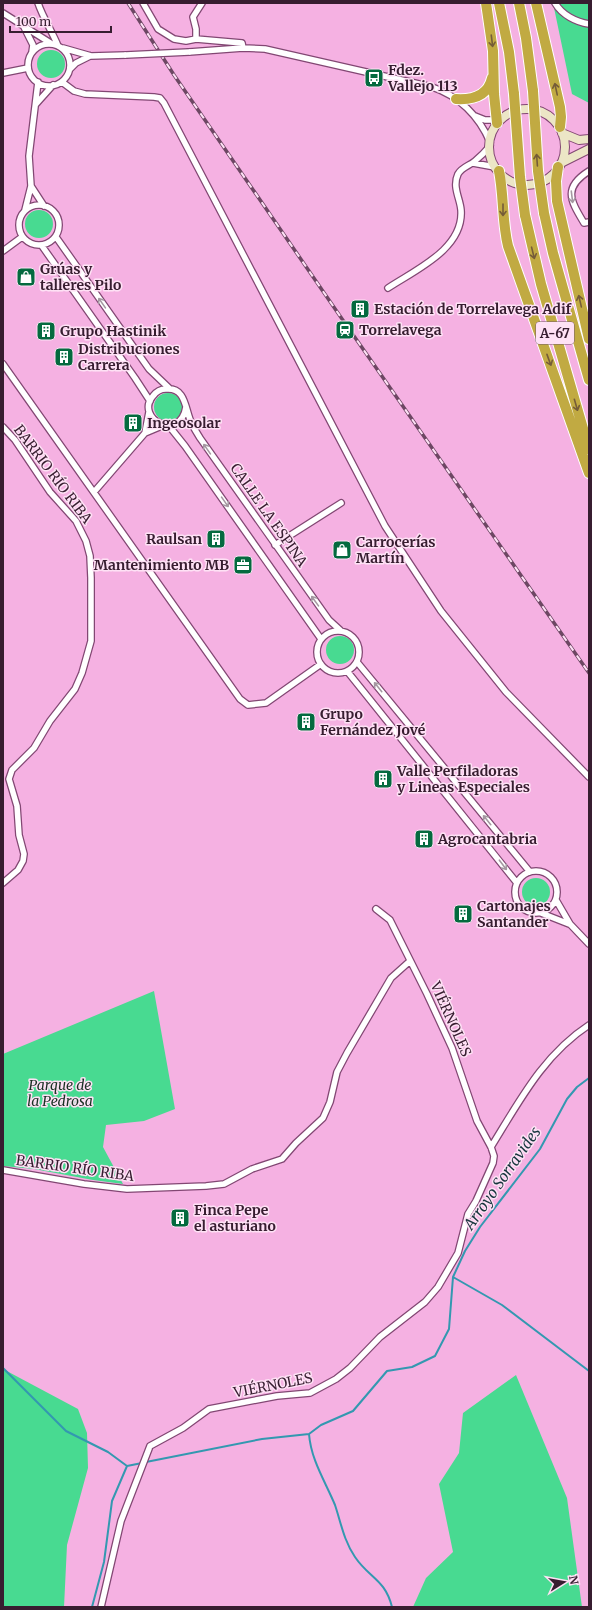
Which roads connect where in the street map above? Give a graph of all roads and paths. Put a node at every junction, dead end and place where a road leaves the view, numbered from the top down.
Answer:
1 (38, 3) edge
2 (142, 3) edge
3 (202, 3) edge
4 (486, 3) edge
5 (499, 3) edge
6 (519, 3) edge
7 (536, 3) edge
8 (555, 3) edge
9 (3, 13) edge
10 (20, 22) junction
11 (589, 24) edge
12 (196, 39) junction
13 (57, 46) junction
14 (243, 48) junction
15 (32, 53) junction
16 (91, 56) junction
17 (494, 64) junction
18 (28, 68) junction
19 (70, 69) junction
20 (3, 73) edge
21 (38, 82) junction
22 (62, 82) junction
23 (53, 86) junction
24 (456, 99) junction
25 (36, 105) junction
26 (474, 115) junction
27 (498, 121) junction
28 (561, 130) junction
29 (589, 139) edge
30 (490, 144) junction
31 (589, 149) edge
32 (473, 163) junction
33 (559, 165) junction
34 (497, 169) junction
35 (589, 171) edge
36 (31, 186) junction
37 (44, 206) junction
38 (25, 210) junction
39 (589, 222) edge
40 (22, 237) junction
41 (56, 237) junction
42 (42, 246) junction
43 (3, 251) edge
44 (388, 288) dead end
45 (589, 339) edge
46 (3, 364) edge
47 (589, 380) edge
48 (170, 388) junction
49 (150, 401) junction
50 (186, 407) junction
51 (150, 412) junction
52 (166, 425) junction
53 (3, 427) edge
54 (144, 434) junction
55 (589, 450) edge
56 (589, 473) edge
57 (94, 492) junction
58 (341, 503) dead end
59 (275, 545) junction
60 (340, 630) junction
61 (321, 639) junction
62 (357, 662) junction
63 (320, 664) junction
64 (347, 671) junction
65 (589, 777) edge
66 (530, 872) junction
67 (3, 883) edge
68 (517, 883) junction
69 (556, 900) junction
70 (376, 909) dead end
71 (541, 913) junction
72 (570, 924) junction
73 (589, 944) edge
74 (410, 961) junction
75 (589, 1025) edge
76 (491, 1147) junction
77 (3, 1170) edge
78 (101, 1607) edge

1 - 13 street
2 - 12 street
3 - 12 street
4 -> 17 highway
5 -> 55 highway, A-67, bridge
47 -> 6 highway, A-67, bridge
28 -> 7 highway
8 - 11 street
9 - 10 street
10 - 13 street
10 - 15 street
12 - 14 street
13 - 15 street
13 - 16 street
13 - 19 street
14 - 16 street, bridge
14 - 24 street
15 - 18 street
16 - 19 street
17 - 24 highway
17 - 27 highway
18 - 20 street
18 - 21 street
19 - 22 street
21 - 23 street
21 - 25 street
22 - 23 street
22 - 65 street
23 - 25 street
24 - 26 street
25 - 36 street
26 - 27 street
26 - 30 street
27 - 28 street
27 - 30 street
28 - 29 street
28 - 33 street
30 - 32 street
30 - 34 street
31 - 33 street
32 - 34 street
32 - 44 street
33 - 34 street
45 -> 33 highway
34 -> 56 highway
35 -> 39 street
36 - 37 street
36 - 38 street
37 - 38 street
37 - 41 street
38 - 40 street
40 - 42 street
40 - 43 street
41 - 42 street
48 -> 41 street, CALLE LA ESPINA
42 - 49 street
46 - 57 street
48 - 49 street
48 - 50 street, CALLE LA ESPINA
49 - 51 street
50 - 52 street
59 -> 50 street, CALLE LA ESPINA
51 - 52 street, CALLE LA ESPINA
51 - 54 street
52 - 54 street
52 -> 61 street, CALLE LA ESPINA
53 - 67 street, BARRIO RÍO RIBA
54 - 57 street
57 - 63 street
58 - 59 street
60 -> 59 street, CALLE LA ESPINA
60 - 61 street
60 - 62 street, CALLE LA ESPINA
61 - 63 street
62 - 64 street
66 -> 62 street
63 - 64 street
64 -> 68 street
66 - 68 street
66 - 69 street
68 - 71 street
69 - 71 street
69 - 72 street
70 - 74 street, VIÉRNOLES
71 - 72 street
72 - 73 street
74 - 76 street, VIÉRNOLES
74 - 77 street, BARRIO RÍO RIBA
75 - 76 street
76 - 78 street, VIÉRNOLES

